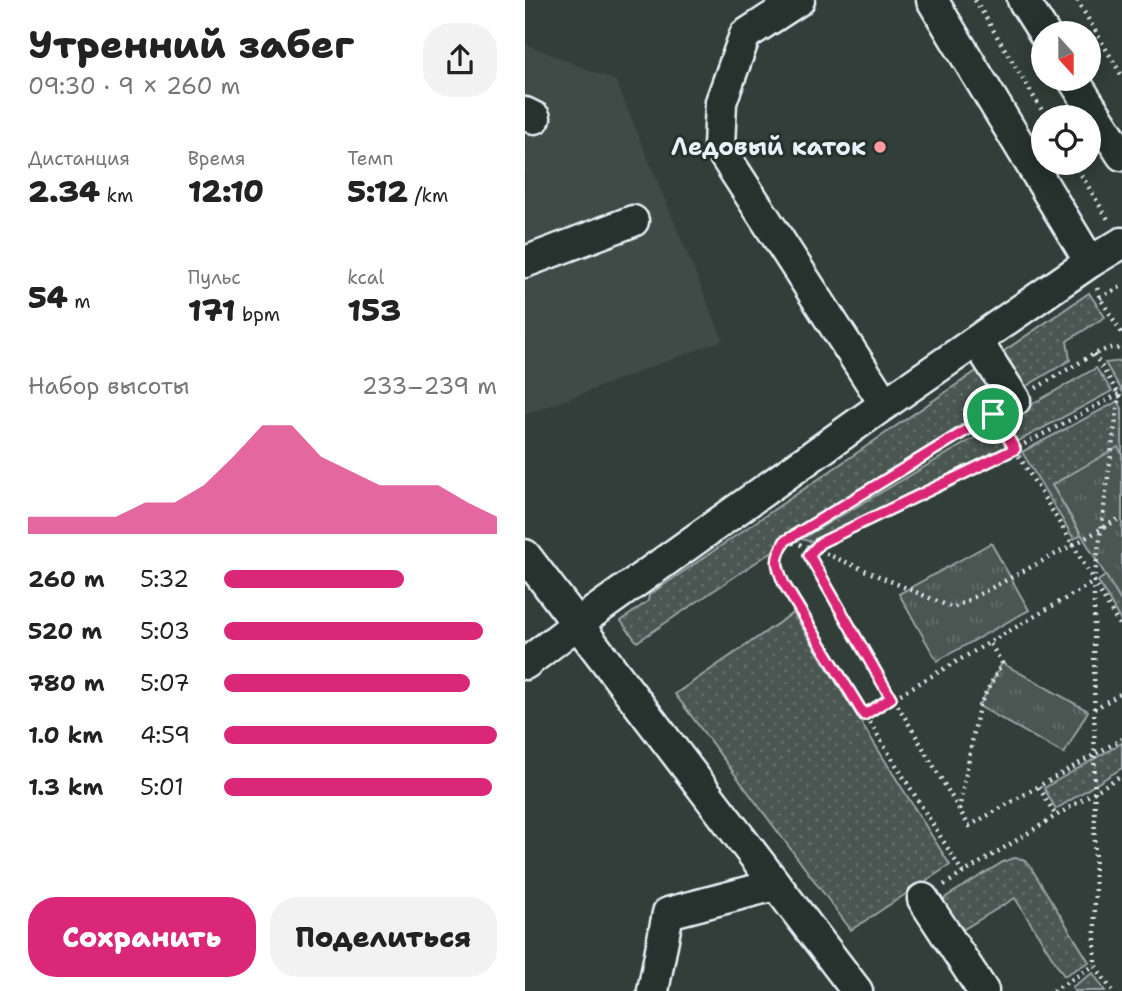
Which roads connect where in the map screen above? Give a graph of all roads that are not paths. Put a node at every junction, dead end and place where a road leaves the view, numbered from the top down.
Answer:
1 (799, 0) edge
2 (932, 0) edge
3 (1023, 0) edge
4 (1036, 21) edge
5 (1081, 91) edge
6 (525, 114) edge
7 (525, 121) edge
8 (1122, 155) edge
9 (633, 222) dead end
10 (1122, 243) edge
11 (525, 262) edge
12 (1090, 262) junction
13 (977, 341) junction
14 (885, 404) junction
15 (1004, 407) road end
16 (525, 555) edge
17 (577, 624) junction
18 (525, 664) edge
19 (775, 884) junction
20 (923, 899) road end
21 (653, 991) edge
22 (857, 991) edge
23 (983, 991) edge

1 - 14 street
2 - 12 street
3 - 4 street
5 - 8 street
6 - 7 street
9 - 11 street
10 - 12 street
12 - 13 street
13 - 14 street
13 - 15 street
14 - 17 street
16 - 17 street
17 - 18 street
17 - 19 street
19 - 21 street
19 - 22 street
20 - 23 street

